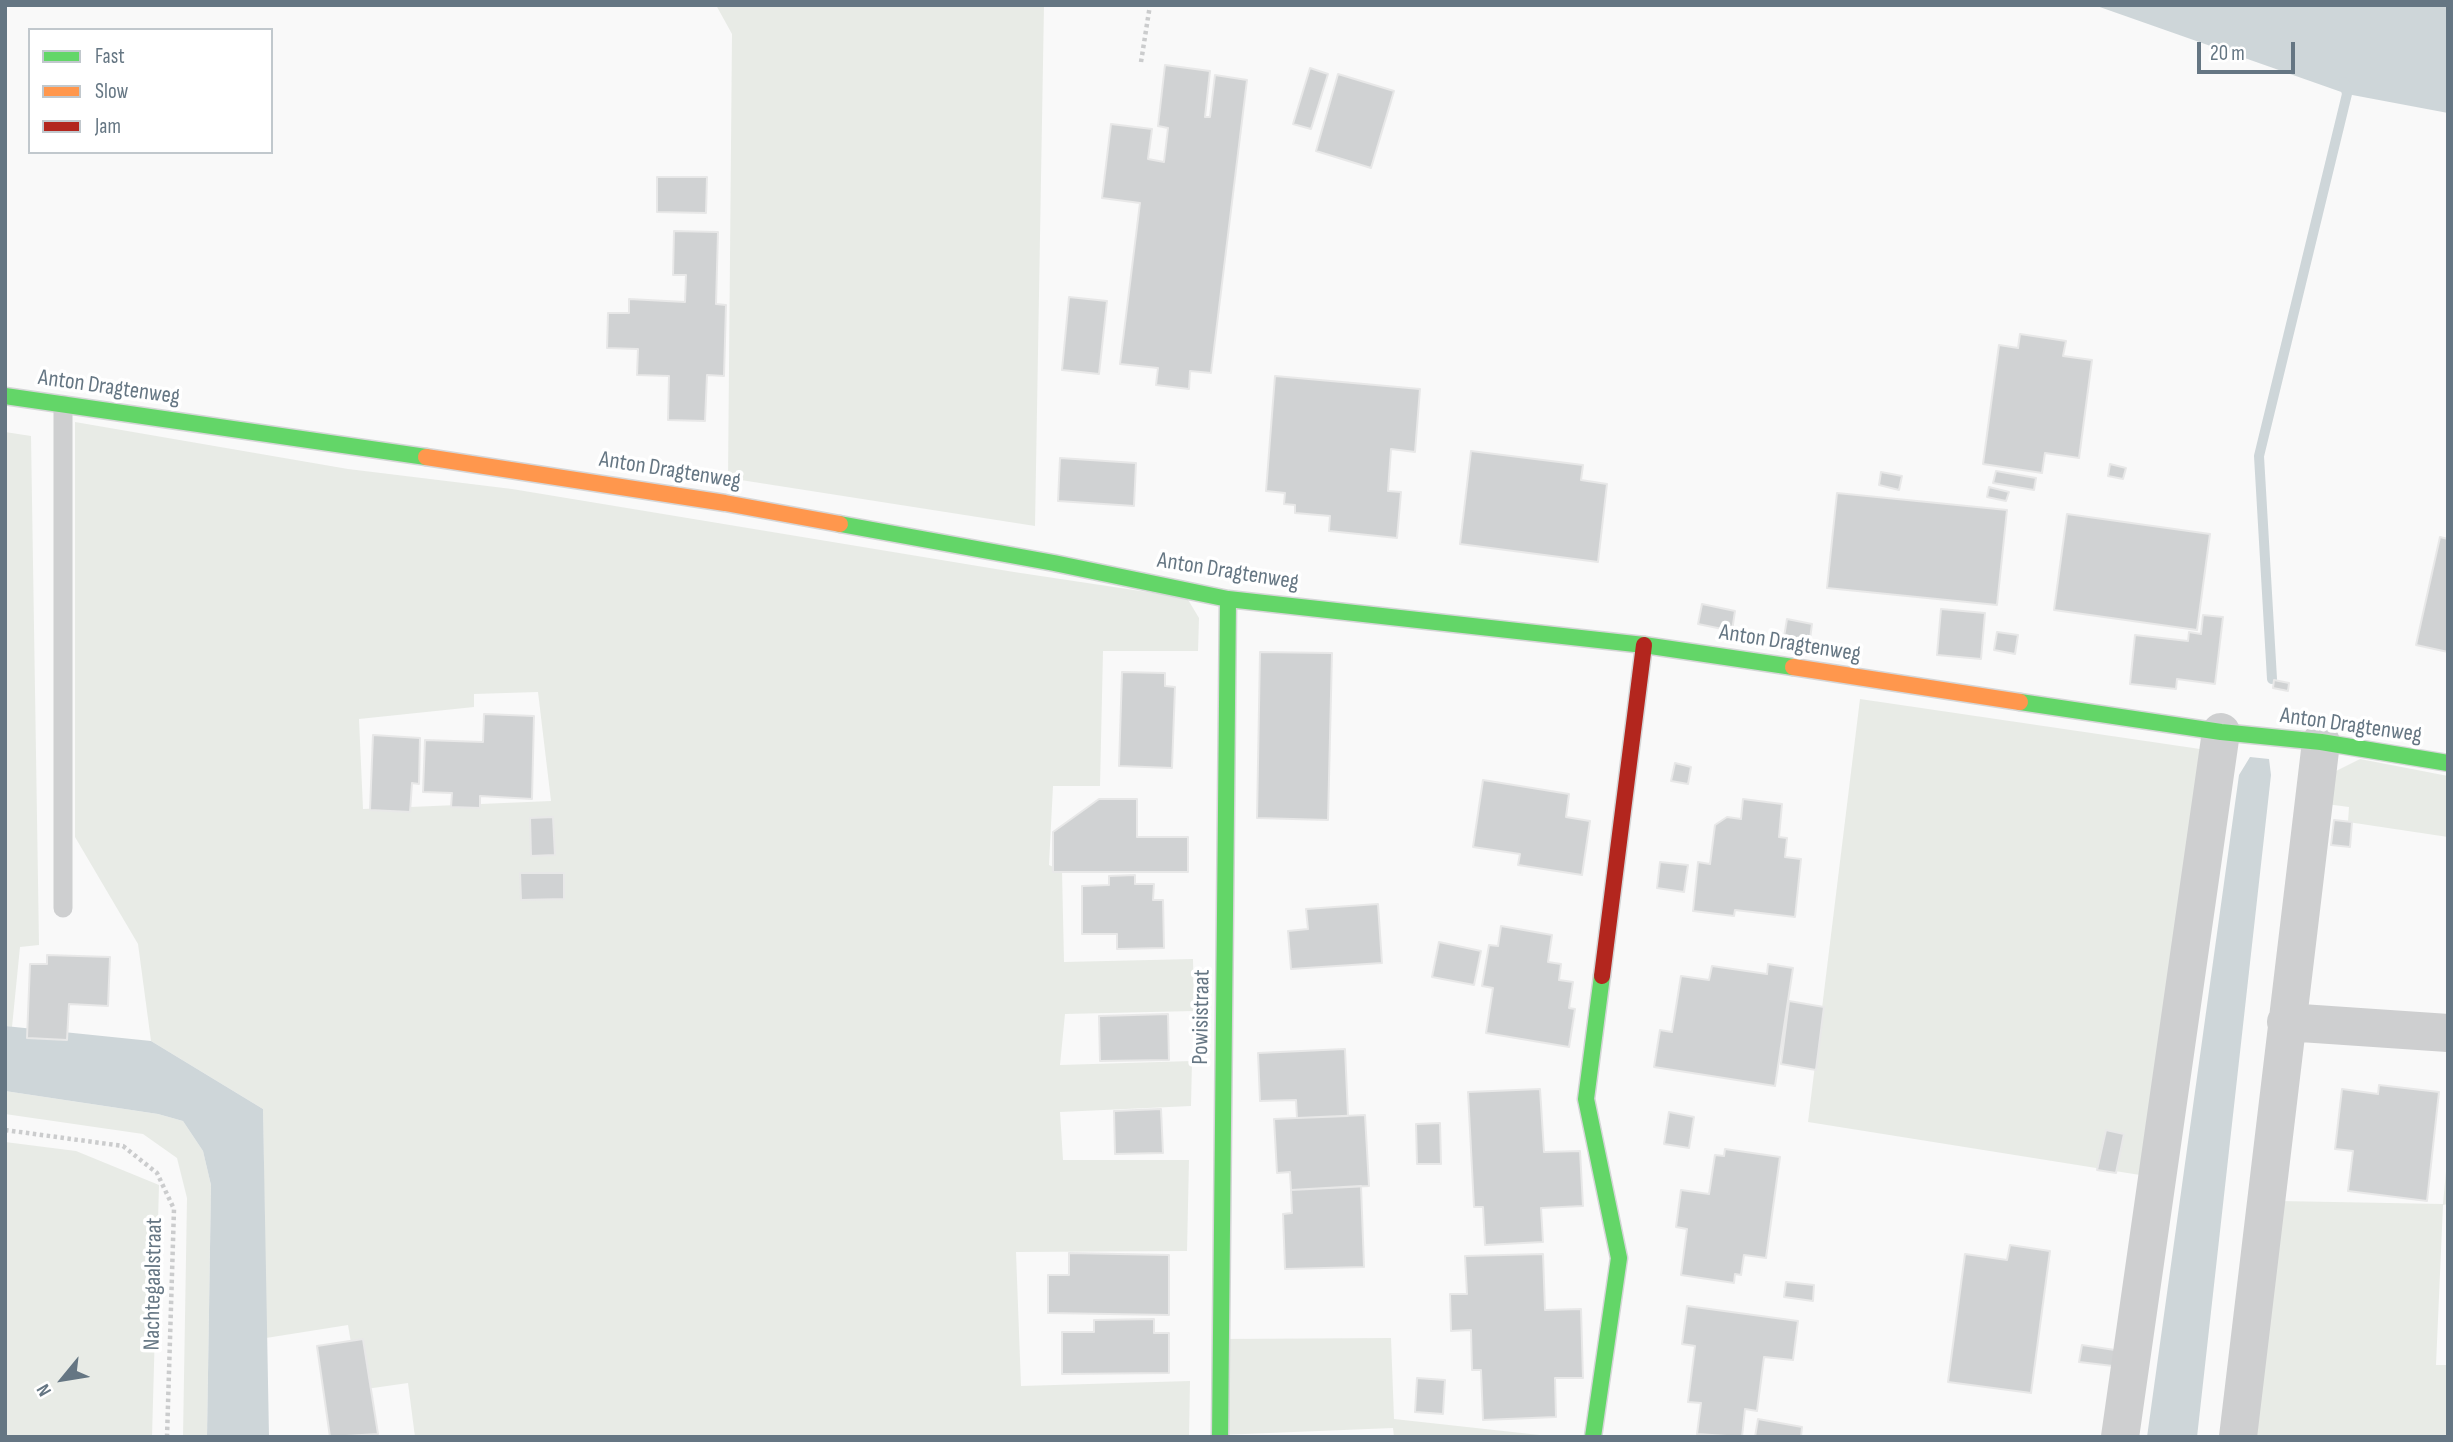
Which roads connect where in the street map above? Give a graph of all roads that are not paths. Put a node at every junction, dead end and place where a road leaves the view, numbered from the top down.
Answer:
1 (5, 396) edge
2 (64, 405) junction
3 (1228, 599) junction
4 (1644, 645) junction
5 (2221, 732) junction
6 (2322, 742) junction
7 (2448, 764) edge
8 (63, 908) dead end
9 (2286, 1022) junction
10 (2448, 1033) edge
11 (1220, 1437) edge
12 (1593, 1437) edge
13 (2120, 1437) edge
14 (2238, 1437) edge

1 - 2 main road, Anton Dragtenweg
2 - 3 main road, Anton Dragtenweg
2 - 8 lane
3 - 4 main road, Anton Dragtenweg
3 - 11 main road, Powisistraat
4 - 5 main road, Anton Dragtenweg
4 - 12 main road
5 - 6 main road, Anton Dragtenweg
5 - 13 street
6 - 7 main road, Anton Dragtenweg
6 - 9 street
9 - 10 street
9 - 14 street

